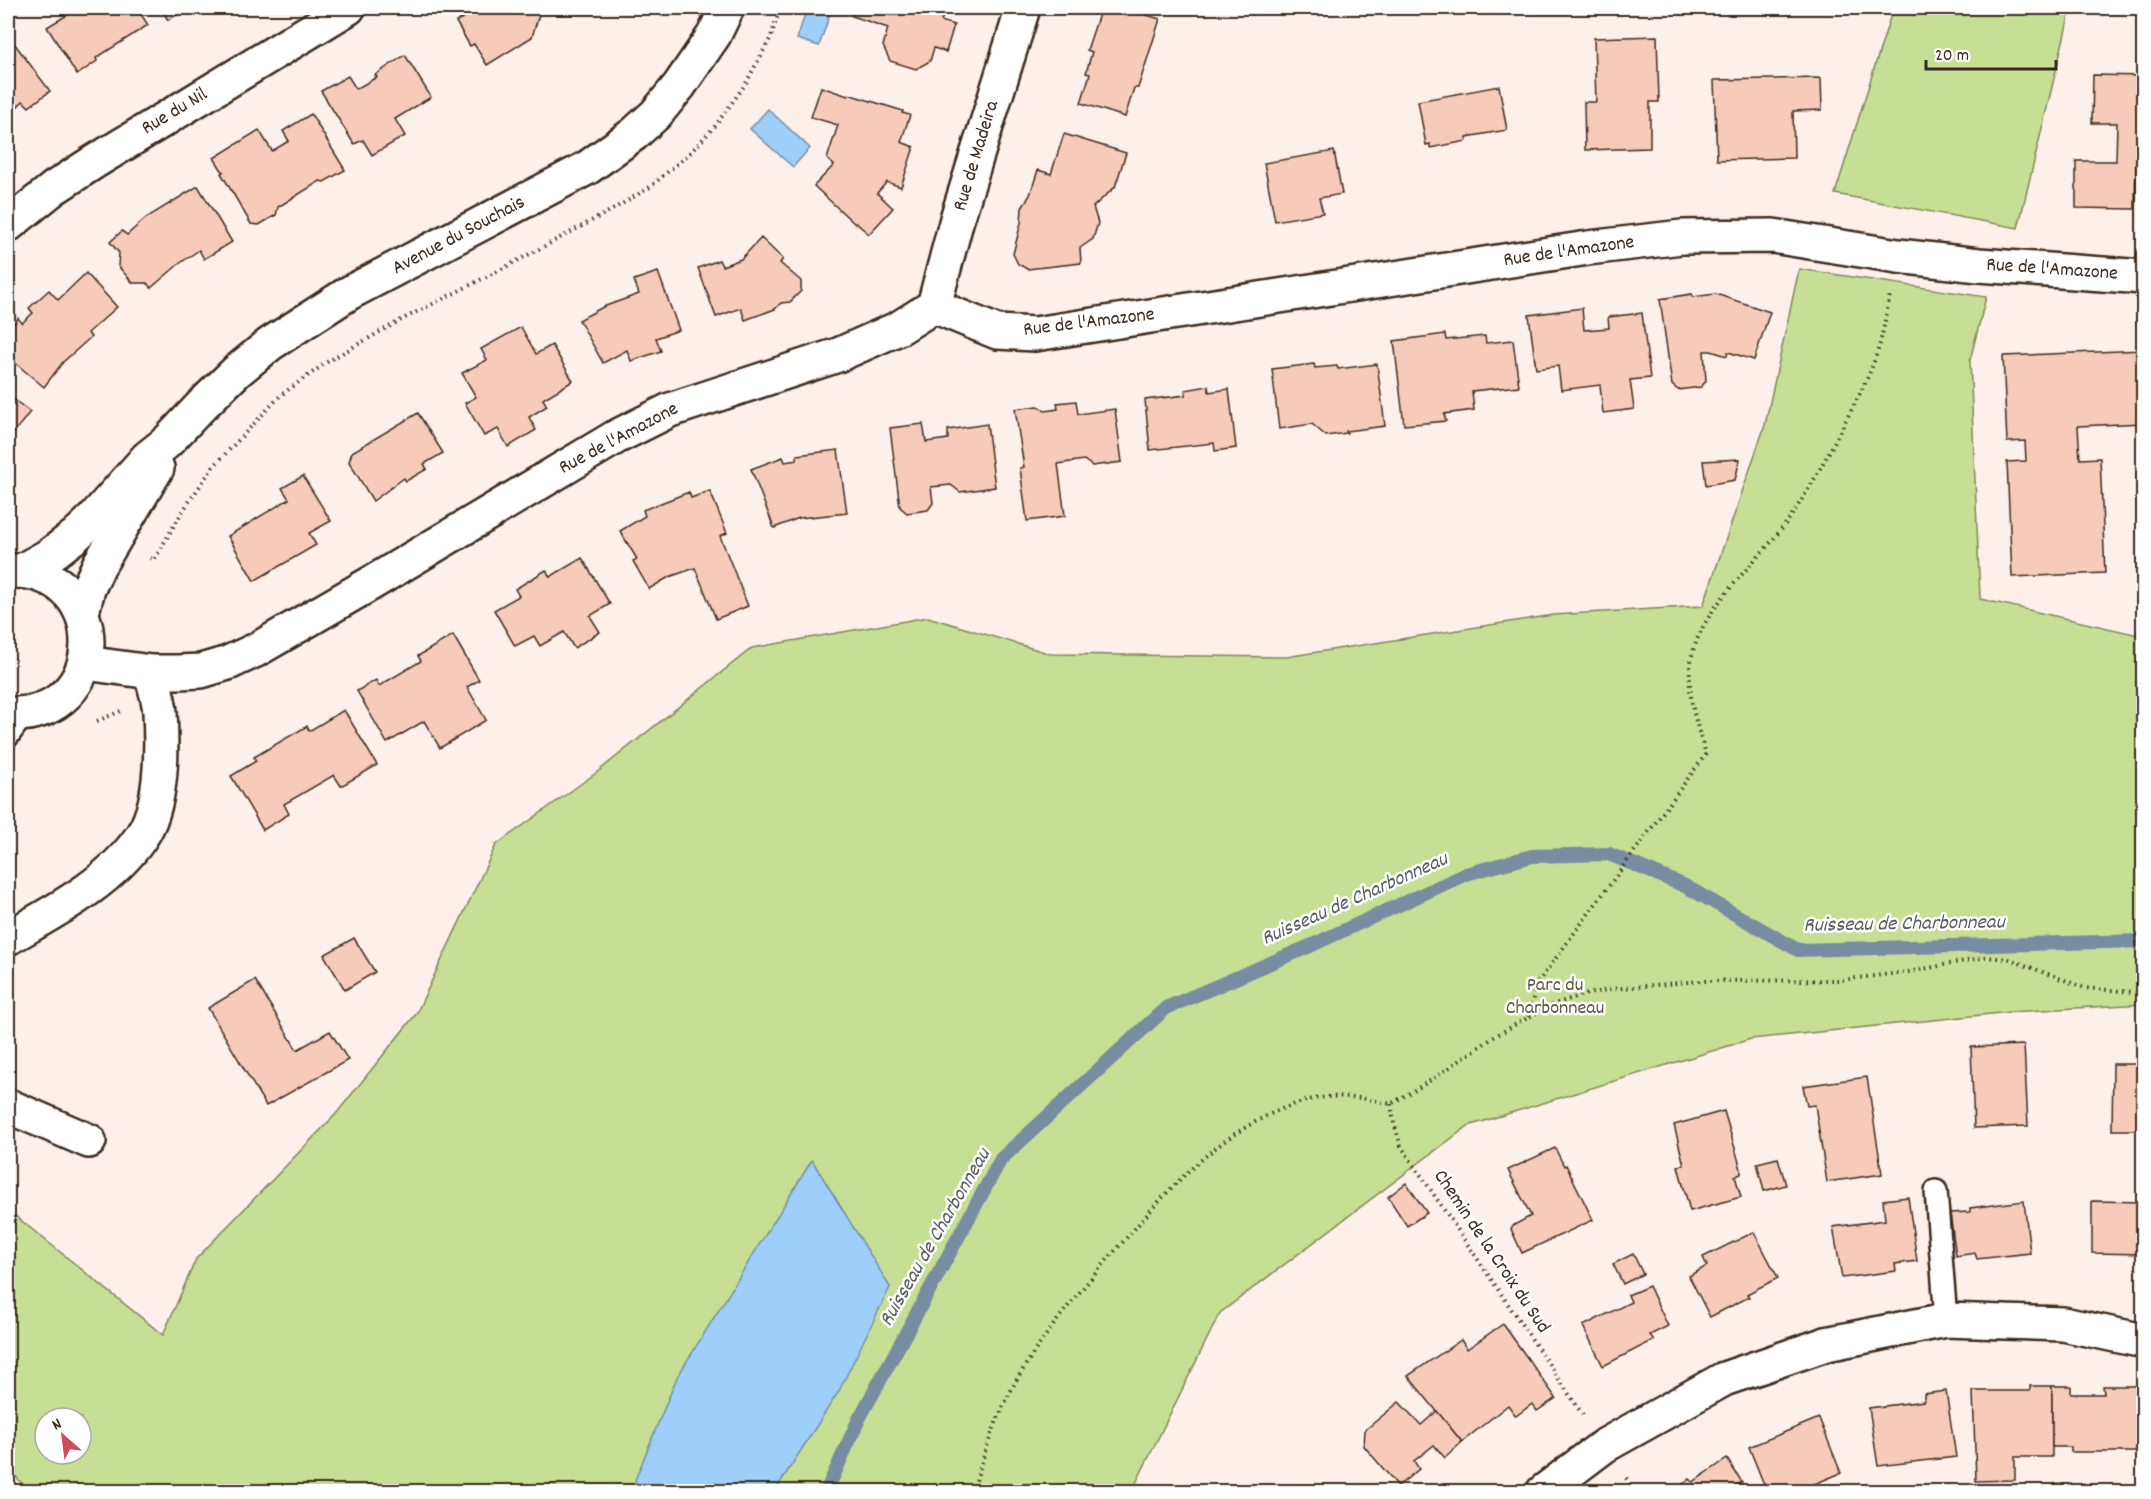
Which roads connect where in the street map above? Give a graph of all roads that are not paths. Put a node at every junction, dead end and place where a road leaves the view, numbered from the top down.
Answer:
1 (348, 8) edge
2 (727, 8) edge
3 (1023, 8) edge
4 (8, 225) edge
5 (2144, 277) edge
6 (934, 306) junction
7 (167, 442) junction
8 (15, 570) edge
9 (81, 612) junction
10 (86, 663) junction
11 (151, 672) junction
12 (13, 722) edge
13 (8, 938) edge
14 (8, 1106) edge
15 (89, 1141) dead end
16 (1936, 1191) dead end
17 (1946, 1320) junction
18 (2144, 1341) edge
19 (1543, 1491) edge

1 - 4 street, Rue du Nil
2 - 7 street, Avenue du Souchais
3 - 6 street, Rue de Madeira
5 - 6 street, Rue de l'Amazone
6 - 11 street, Rue de l'Amazone
7 - 8 street, Avenue du Souchais
7 - 9 street, Avenue du Souchais
8 - 9 street
9 - 10 street
10 - 11 street, Rue de l'Amazone
10 - 12 street
11 - 13 street
14 - 15 street
16 - 17 lane
17 - 18 street
17 - 19 street

